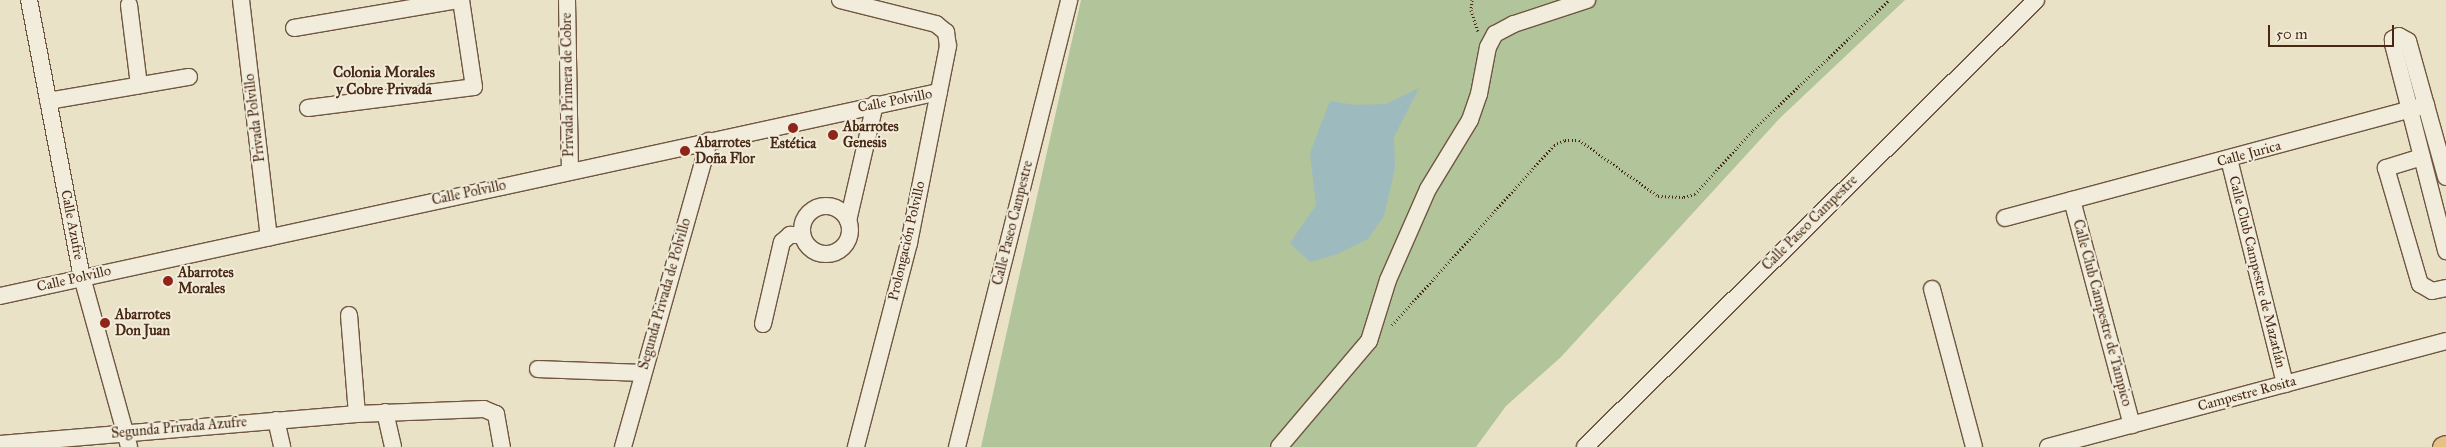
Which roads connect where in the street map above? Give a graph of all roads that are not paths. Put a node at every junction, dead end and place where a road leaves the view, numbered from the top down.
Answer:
1 (29, 0) edge
2 (241, 0) edge
3 (460, 0) edge
4 (567, 0) edge
5 (840, 0) edge
6 (1069, 0) edge
7 (1587, 0) edge
8 (2036, 0) edge
9 (129, 5) dead end
10 (294, 28) dead end
11 (189, 76) dead end
12 (139, 85) junction
13 (939, 92) junction
14 (48, 101) junction
15 (876, 104) junction
16 (2418, 107) junction
17 (308, 108) dead end
18 (709, 141) junction
19 (2422, 157) junction
20 (2229, 159) junction
21 (570, 171) junction
22 (2446, 177) edge
23 (2072, 200) junction
24 (2005, 218) dead end
25 (848, 221) junction
26 (801, 235) junction
27 (269, 237) junction
28 (2445, 243) edge
29 (82, 277) junction
30 (2446, 288) edge
31 (1932, 289) dead end
32 (0, 296) edge
33 (349, 316) dead end
34 (763, 324) dead end
35 (2446, 341) edge
36 (538, 369) dead end
37 (642, 373) junction
38 (2286, 384) junction
39 (385, 412) junction
40 (357, 414) junction
41 (276, 420) junction
42 (2132, 425) junction
43 (127, 439) edge
44 (0, 444) edge
45 (282, 447) edge
46 (393, 447) edge
47 (502, 447) edge
48 (623, 447) edge
49 (856, 447) edge
50 (957, 447) edge
51 (1279, 447) edge
52 (1585, 447) edge
53 (1974, 447) edge
54 (2048, 447) edge

1 - 14 street, Calle Azufre
2 - 27 street, Privada Polvillo
3 - 10 street
3 - 17 street
4 - 21 street, Privada Primera de Cobre
5 - 13 street, Prolongación Polvillo
6 - 50 street, Calle Paseo Campestre
7 - 51 street
8 - 52 street, Calle Paseo Campestre
9 - 12 street
11 - 12 street
12 - 14 street
13 - 15 street, Calle Polvillo
13 - 49 street, Prolongación Polvillo
14 - 29 street, Calle Azufre
15 - 18 street, Calle Polvillo
15 - 25 street
16 - 19 street
16 - 20 street, Calle Jurica
16 - 22 street
18 - 21 street, Calle Polvillo
18 - 37 street, Segunda Privada de Polvillo
19 - 28 street
19 - 30 street
20 - 23 street, Calle Jurica
20 - 38 street, Calle Club Campestre de Mazatlán
21 - 27 street, Calle Polvillo
23 - 24 street, Calle Jurica
23 - 42 street, Calle Club Campestre de Tampico
25 - 26 street
25 - 26 street
26 - 34 street
27 - 29 street, Calle Polvillo
29 - 32 street, Calle Polvillo
29 - 43 street, Calle Azufre
31 - 53 street
33 - 40 street
35 - 38 street, Campestre Rosita
36 - 37 street
37 - 48 street, Segunda Privada de Polvillo
38 - 42 street, Campestre Rosita
39 - 40 street, Segunda Privada Azufre
39 - 46 street
39 - 47 street, Segunda Privada Azufre
40 - 41 street, Segunda Privada Azufre
41 - 43 street, Segunda Privada Azufre
41 - 45 street
42 - 54 street, Campestre Rosita
43 - 44 street, Segunda Privada Azufre

